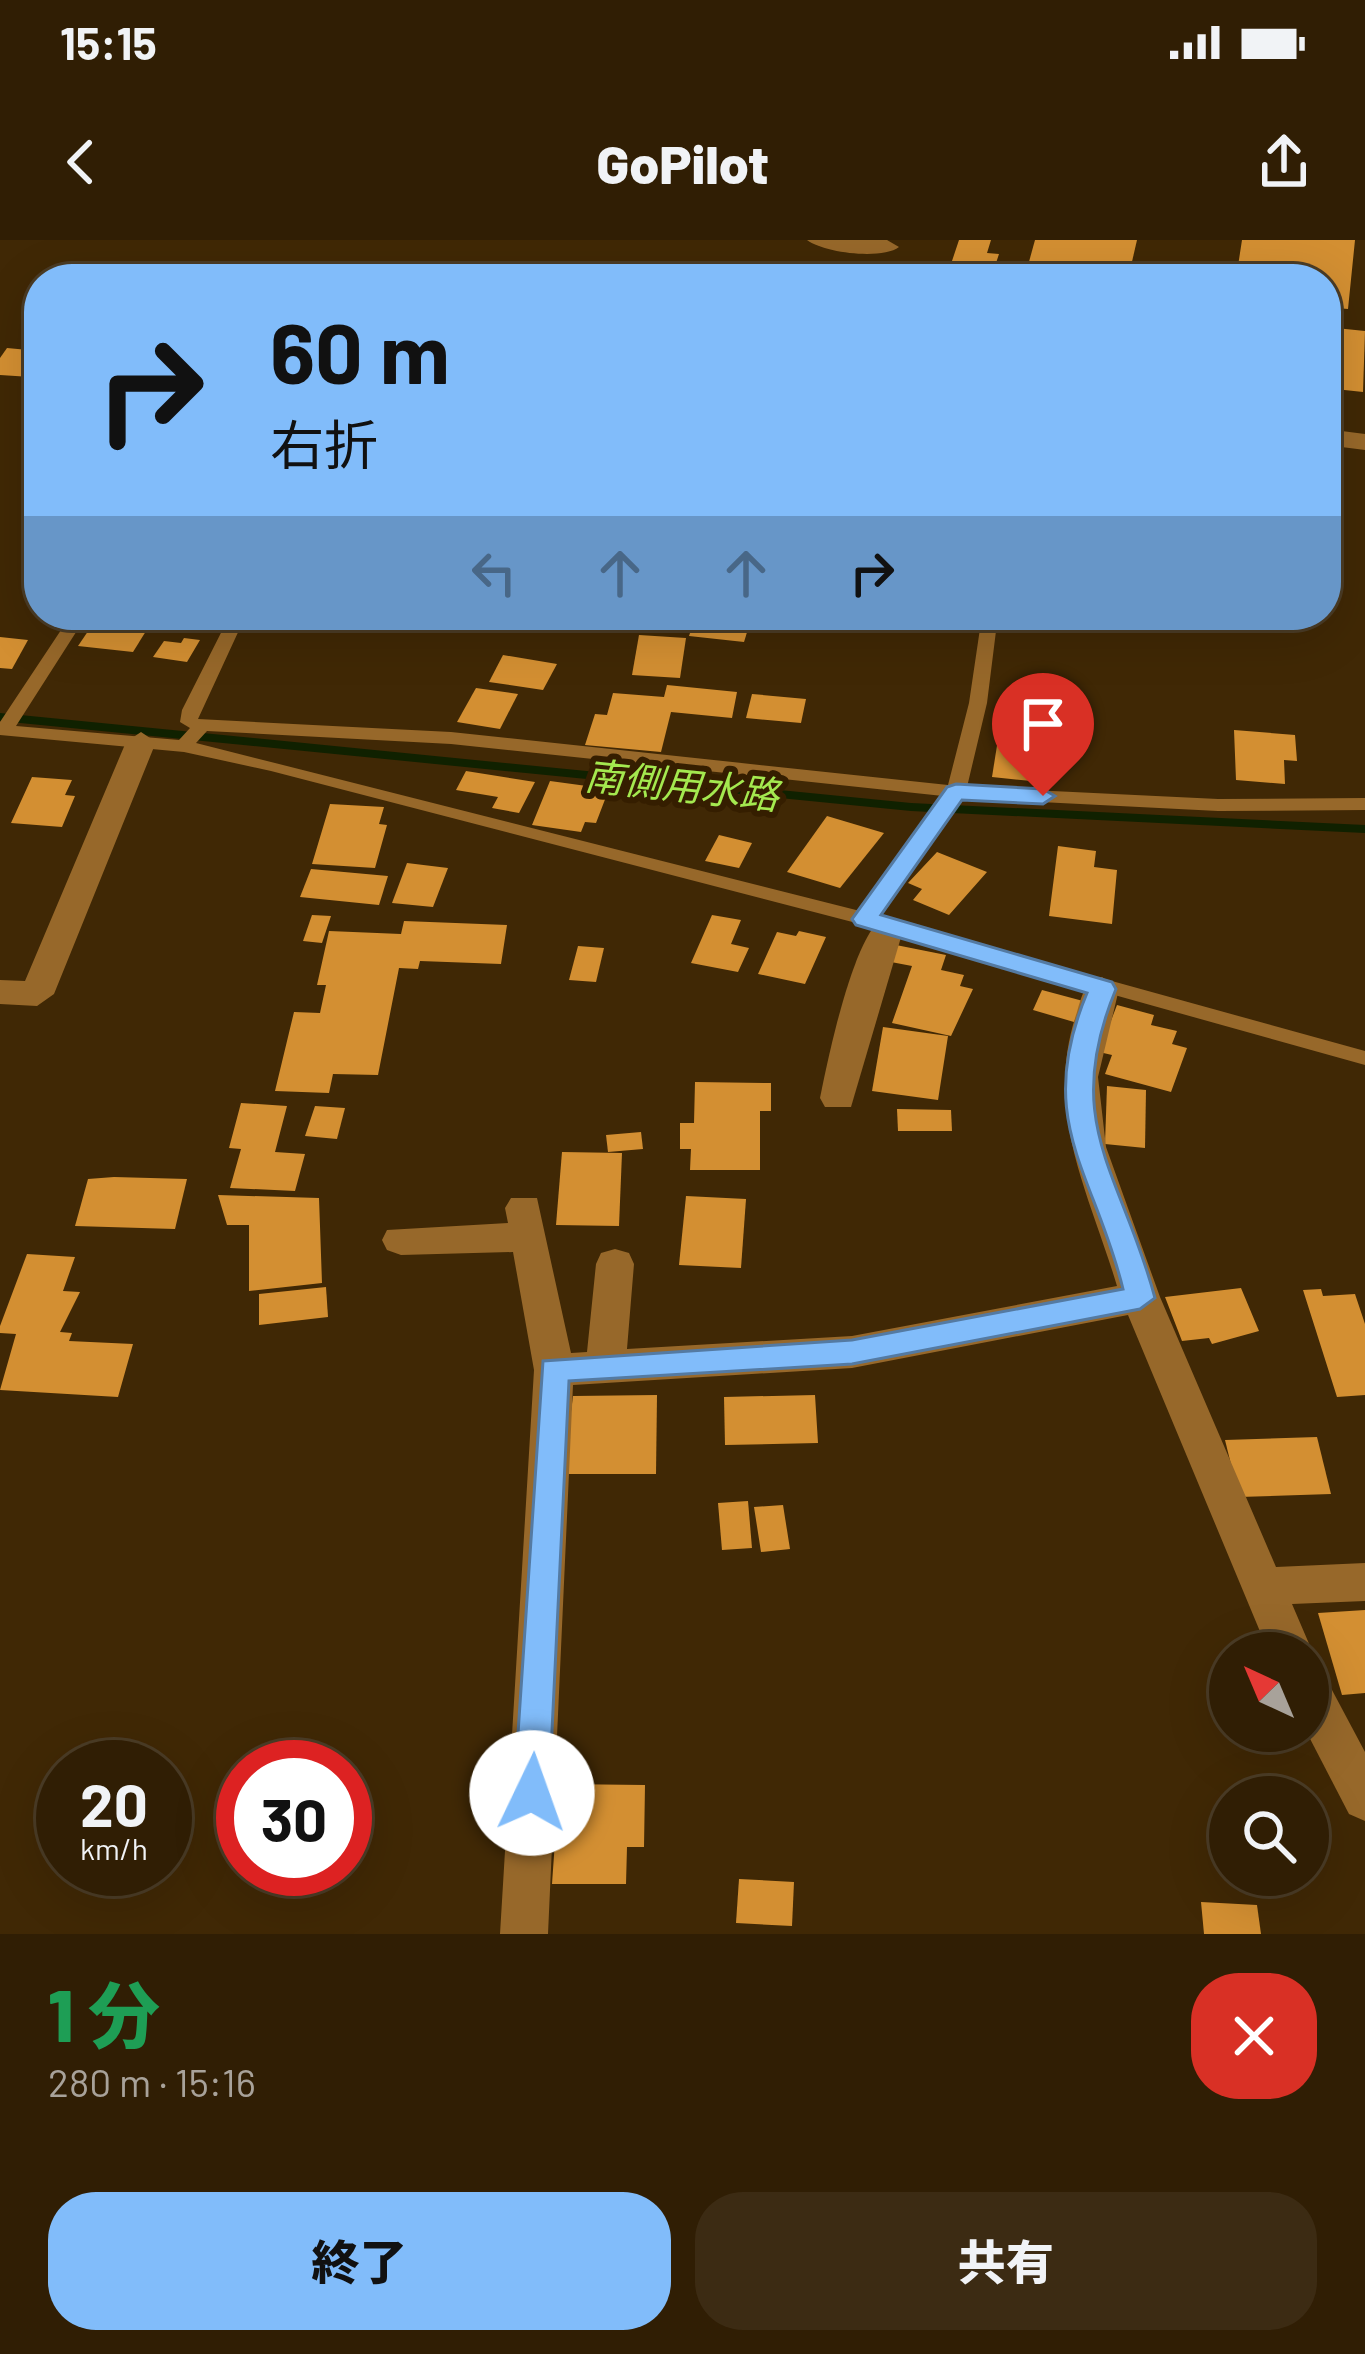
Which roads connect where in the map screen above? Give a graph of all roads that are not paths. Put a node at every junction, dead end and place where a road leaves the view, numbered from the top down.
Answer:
1 (819, 240) edge
2 (888, 244) edge
3 (70, 630) edge
4 (230, 630) edge
5 (988, 630) edge
6 (202, 725) junction
7 (2, 730) edge
8 (141, 742) junction
9 (184, 746) junction
10 (956, 792) junction
11 (1365, 804) edge
12 (876, 923) junction
13 (1102, 989) junction
14 (0, 992) edge
15 (1365, 1058) edge
16 (838, 1098) dead end
17 (401, 1240) dead end
18 (615, 1264) dead end
19 (1140, 1298) junction
20 (606, 1366) junction
21 (554, 1370) junction
22 (1365, 1582) edge
23 (1260, 1586) junction
24 (1281, 1632) edge
25 (1329, 1729) edge
26 (1365, 1798) edge
27 (524, 1934) edge

1 - 2 street
3 - 7 lane
4 - 6 lane
5 - 10 lane
6 - 9 lane
6 - 10 lane
7 - 8 lane
8 - 9 lane
8 - 14 street
9 - 12 lane
10 - 11 lane
10 - 12 lane
12 - 13 lane
12 - 16 street
13 - 15 lane
13 - 19 street
17 - 21 street
18 - 20 street
19 - 20 street
19 - 23 street
20 - 21 street
21 - 27 street
22 - 23 street
23 - 24 street
25 - 26 street

